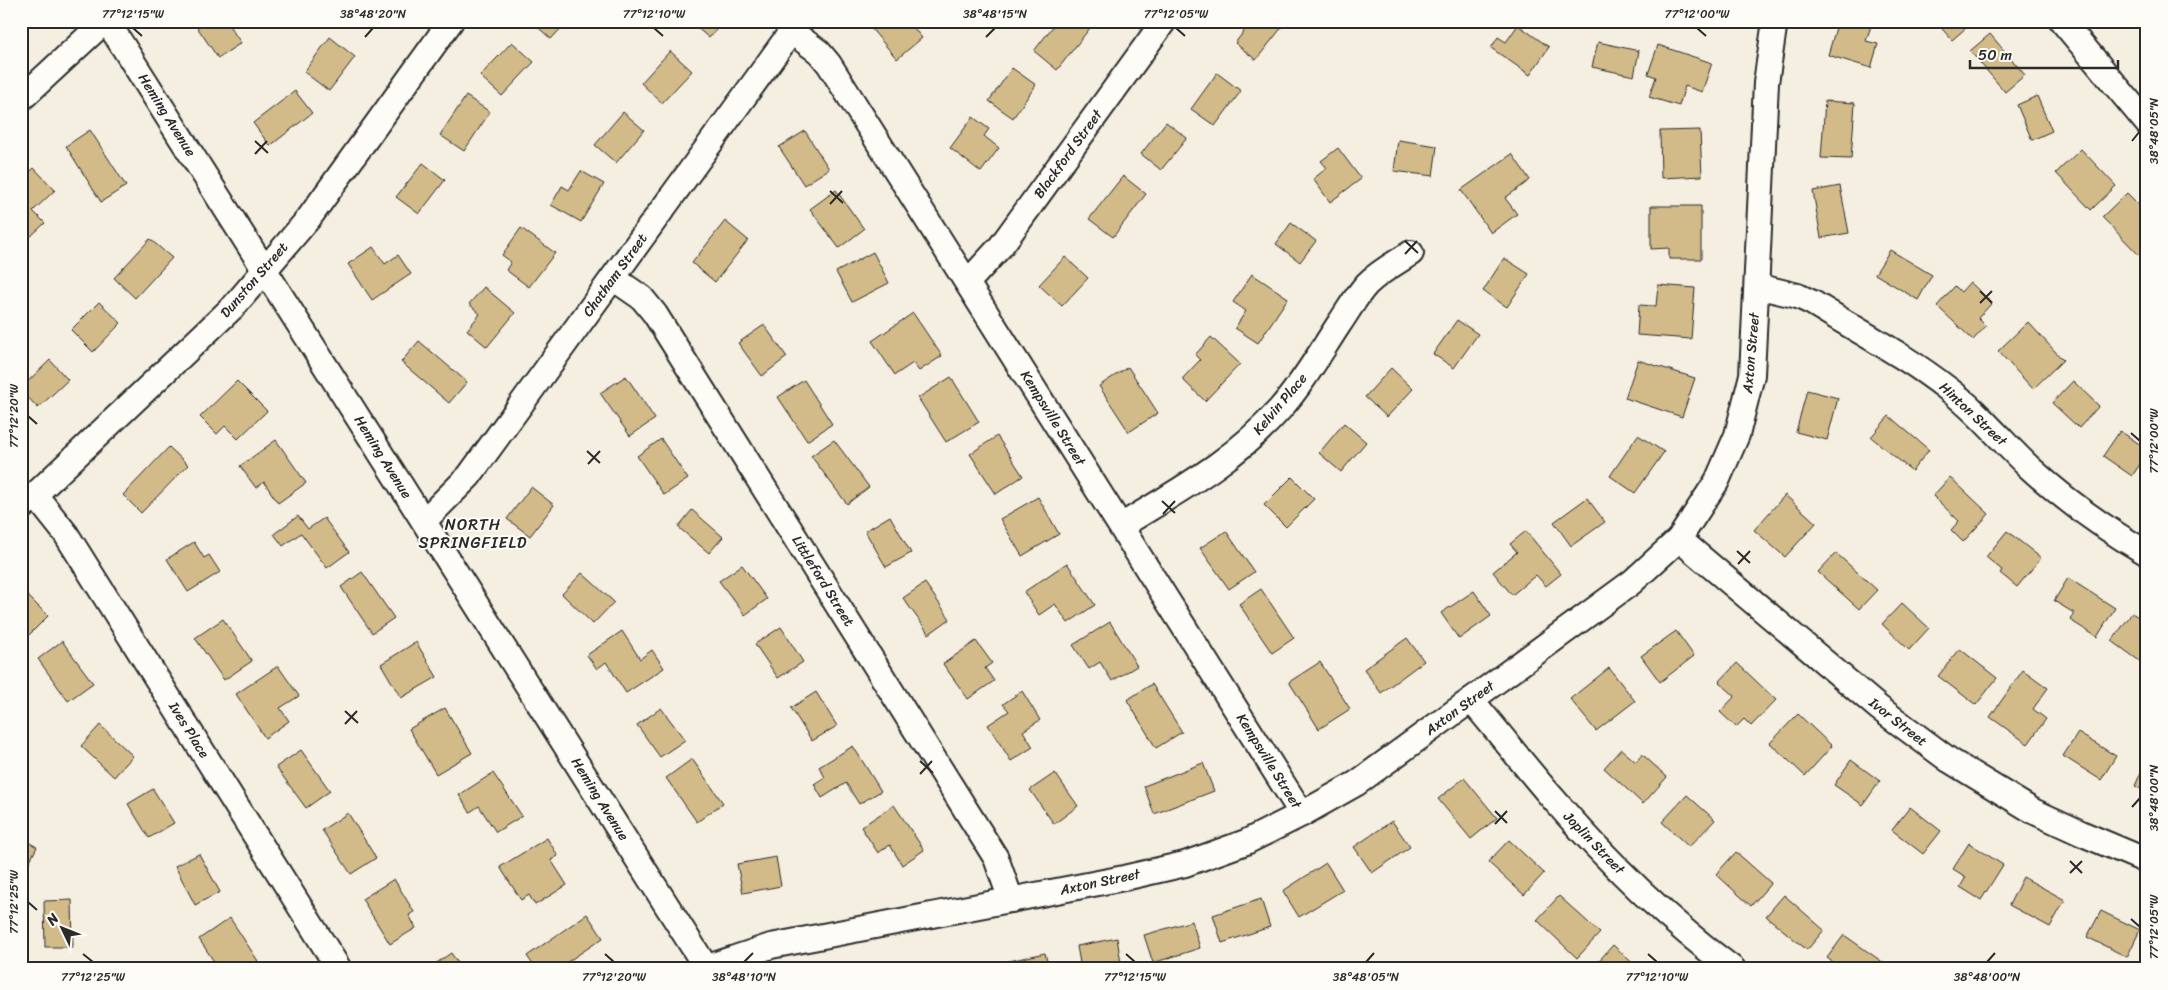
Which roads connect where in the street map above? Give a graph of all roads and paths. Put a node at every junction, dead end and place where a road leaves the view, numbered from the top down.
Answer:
1 (106, 21) edge
2 (451, 21) edge
3 (1164, 21) edge
4 (1775, 21) edge
5 (2062, 21) edge
6 (795, 26) edge
7 (21, 98) edge
8 (2147, 123) edge
9 (1411, 253) dead end
10 (265, 270) junction
11 (613, 278) junction
12 (968, 282) junction
13 (1757, 286) junction
14 (28, 501) edge
15 (424, 521) junction
16 (1121, 526) junction
17 (1678, 538) junction
18 (2147, 553) edge
19 (1471, 700) junction
20 (1302, 814) junction
21 (2147, 861) edge
22 (1011, 900) junction
23 (705, 968) edge
24 (339, 969) edge
25 (1733, 969) edge

1 - 7 street
1 - 10 street, Heming Avenue
2 - 10 street, Dunston Street
3 - 12 street, Blackford Street
4 - 13 street, Axton Street
5 - 8 street
6 - 11 street, Chatham Street
6 - 12 street, Kempsville Street
9 - 16 street, Kelvin Place
10 - 14 street, Dunston Street
10 - 15 street, Heming Avenue
11 - 15 street, Chatham Street
11 - 22 street, Littleford Street
12 - 16 street, Kempsville Street
13 - 17 street, Axton Street
13 - 18 street, Hinton Street
14 - 24 street, Ives Place
15 - 23 street, Heming Avenue
16 - 20 street, Kempsville Street
17 - 19 street, Axton Street
17 - 21 street, Ivor Street
19 - 20 street, Axton Street
19 - 25 street, Joplin Street
20 - 22 street, Axton Street
22 - 23 street, Axton Street

